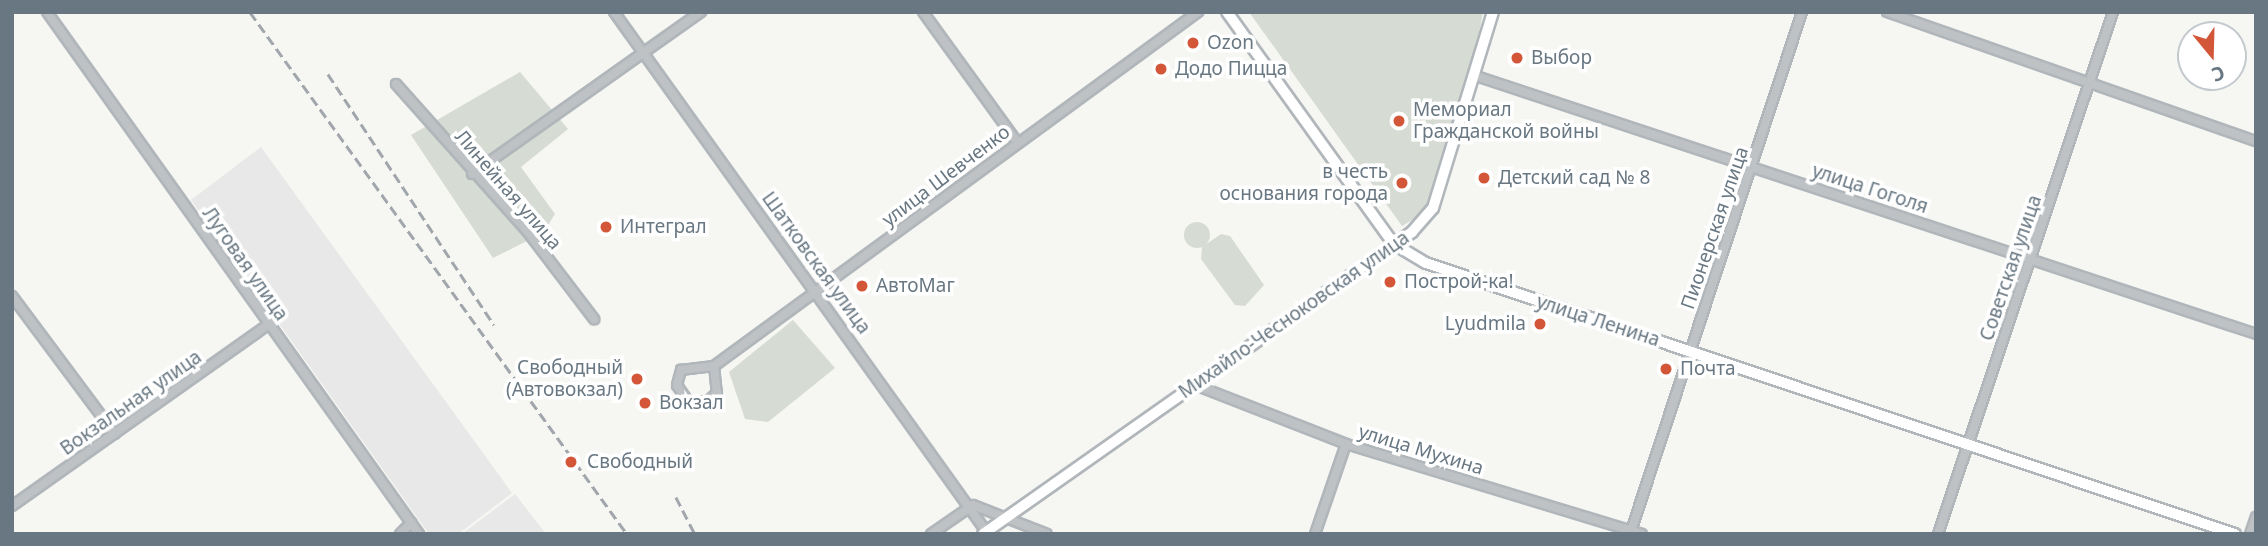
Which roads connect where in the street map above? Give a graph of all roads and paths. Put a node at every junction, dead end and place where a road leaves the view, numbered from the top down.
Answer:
1 (47, 12) edge
2 (614, 12) edge
3 (701, 12) edge
4 (923, 12) edge
5 (1198, 12) edge
6 (1227, 12) edge
7 (1493, 12) edge
8 (1802, 12) edge
9 (1886, 12) edge
10 (2113, 12) edge
11 (644, 54) junction
12 (1473, 75) junction
13 (2092, 80) junction
14 (396, 84) dead end
15 (2256, 141) edge
16 (1017, 142) junction
17 (1754, 167) junction
18 (472, 174) junction
19 (1394, 244) junction
20 (2031, 260) junction
21 (817, 294) junction
22 (12, 296) edge
23 (594, 319) dead end
24 (268, 325) junction
25 (2256, 334) edge
26 (1689, 351) junction
27 (714, 366) junction
28 (1195, 386) junction
29 (115, 433) junction
30 (1967, 443) junction
31 (1346, 444) junction
32 (973, 505) junction
33 (12, 506) edge
34 (1008, 517) junction
35 (2256, 517) edge
36 (411, 523) junction
37 (1630, 532) edge
38 (986, 533) edge
39 (400, 534) edge
40 (419, 534) edge
41 (931, 534) edge
42 (1047, 534) edge
43 (1315, 534) edge
44 (1642, 534) edge
45 (1938, 534) edge
46 (2235, 534) edge
47 (2250, 534) edge

1 - 24 street, Луговая улица
2 - 11 street, Шатковская улица
3 - 11 street
4 - 16 street
5 - 16 street, улица Шевченко
6 - 19 main road
7 - 12 main road, Михайло-Чесноковская улица
8 - 17 street, Пионерская улица
9 - 13 street
10 - 13 street, Советская улица
11 - 18 street
11 - 21 street, Шатковская улица
12 - 17 street, улица Гоголя
12 - 19 main road, Михайло-Чесноковская улица
13 - 15 street
13 - 20 street, Советская улица
14 - 18 street, Линейная улица
16 - 21 street, улица Шевченко
17 - 20 street, улица Гоголя
17 - 26 street, Пионерская улица
18 - 23 street, Линейная улица
19 - 26 main road, улица Ленина
19 - 28 main road, Михайло-Чесноковская улица
20 - 25 street, улица Гоголя
20 - 30 street, Советская улица
21 - 27 street, улица Шевченко
21 - 32 street, Шатковская улица
22 - 29 street
24 - 29 street, Вокзальная улица
24 - 36 street, Луговая улица
26 - 30 main road, улица Ленина
26 - 37 street, Пионерская улица
27 - 27 street, улица Шевченко
28 - 31 street, улица Мухина
28 - 34 main road, Михайло-Чесноковская улица
29 - 33 street, Вокзальная улица
30 - 45 street, Советская улица
30 - 46 main road, улица Ленина
31 - 37 street, улица Мухина
31 - 43 street
32 - 34 street
32 - 38 street, Шатковская улица
32 - 41 street
34 - 38 main road, Михайло-Чесноковская улица
34 - 42 street
35 - 47 street
36 - 39 street
36 - 40 street, Луговая улица
37 - 44 street, улица Мухина

